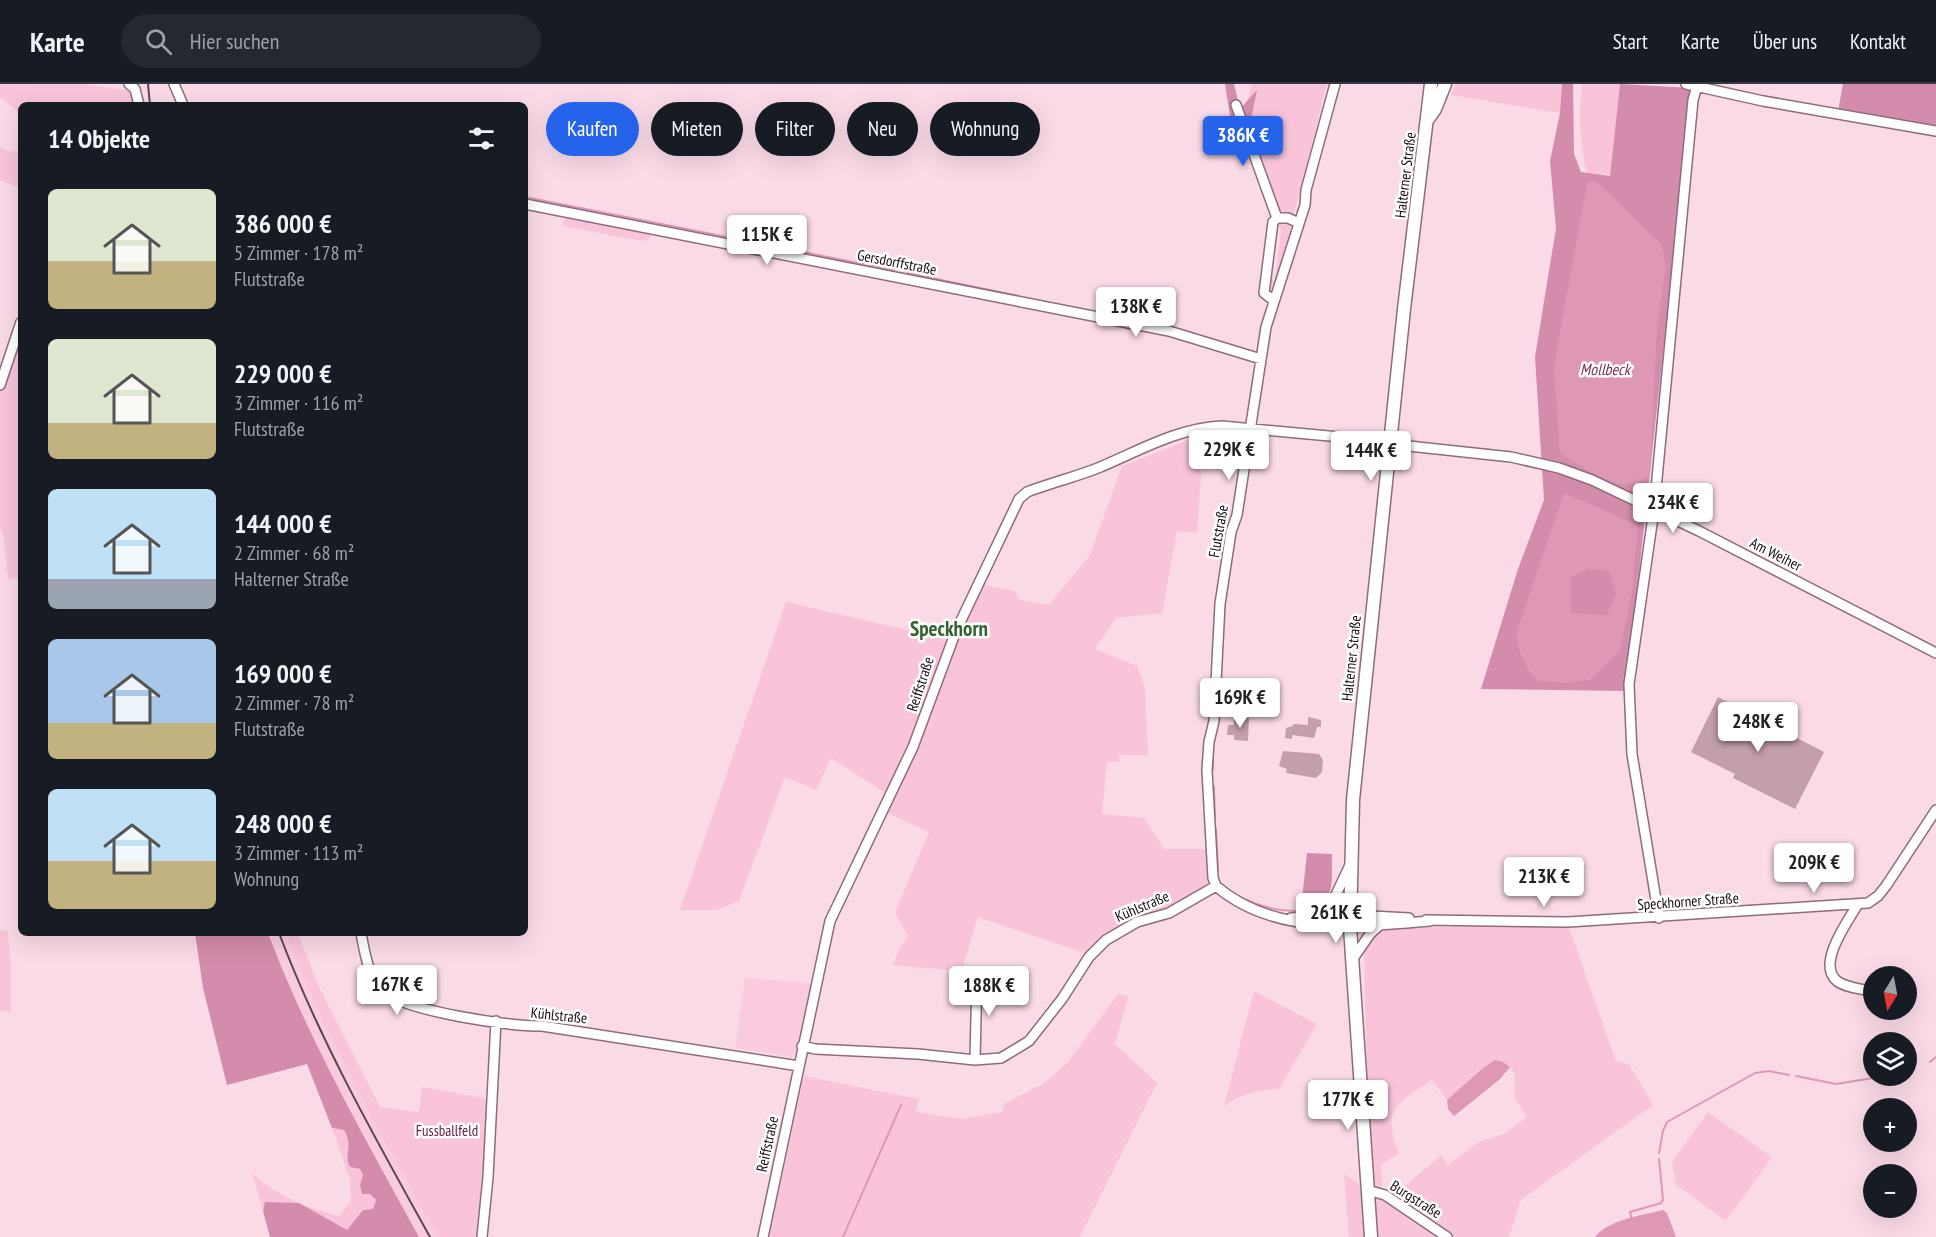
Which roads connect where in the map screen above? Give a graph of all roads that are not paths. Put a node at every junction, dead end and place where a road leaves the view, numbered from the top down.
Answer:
1 (129, 84) edge
2 (174, 84) edge
3 (1335, 84) edge
4 (1431, 84) edge
5 (1445, 84) edge
6 (1686, 84) edge
7 (1697, 86) junction
8 (138, 102) edge
9 (182, 102) edge
10 (1236, 105) dead end
11 (1427, 120) junction
12 (1936, 132) edge
13 (528, 205) edge
14 (1277, 218) junction
15 (1299, 223) junction
16 (1273, 300) junction
17 (18, 331) edge
18 (1261, 359) junction
19 (0, 386) edge
20 (1250, 428) junction
21 (1372, 440) dead end
22 (1395, 444) junction
23 (1654, 510) junction
24 (1936, 653) edge
25 (1936, 810) edge
26 (1350, 865) junction
27 (1216, 886) junction
28 (1858, 904) junction
29 (1319, 915) junction
30 (1659, 918) junction
31 (1286, 919) junction
32 (1350, 921) junction
33 (1430, 921) junction
34 (1380, 925) junction
35 (362, 936) edge
36 (1352, 960) junction
37 (977, 974) dead end
38 (1863, 989) edge
39 (496, 1021) junction
40 (802, 1046) junction
41 (975, 1060) junction
42 (799, 1066) junction
43 (1367, 1190) junction
44 (482, 1237) edge
45 (763, 1237) edge
46 (1371, 1237) edge
47 (1447, 1237) edge

1 - 8 street
2 - 9 street
3 - 15 street, Flutstraße
4 - 11 main road, Halterner Straße
5 - 11 main road
6 - 7 street
7 - 12 street
7 - 23 street
10 - 14 street
11 - 22 main road, Halterner Straße
13 - 18 street, Gersdorffstraße
14 - 15 street
14 - 16 street
15 - 16 street, Flutstraße
16 - 18 street, Flutstraße
17 - 19 street
18 - 20 street, Flutstraße
20 - 21 street, Reiffstraße
20 - 27 street, Flutstraße
20 - 40 street, Reiffstraße
22 - 23 street, Am Weiher
22 - 26 main road, Halterner Straße
23 - 24 street, Am Weiher
23 - 30 street
25 - 28 street, Speckhorner Straße
26 - 29 street
26 - 32 main road, Halterner Straße
27 - 31 street
27 - 41 street, Kühlstraße
28 - 30 street, Speckhorner Straße
28 - 38 street
29 - 31 street
29 - 32 street
30 - 33 street, Speckhorner Straße
31 - 32 street
32 - 33 street, Speckhorner Straße
32 - 34 street, Speckhorner Straße
32 - 36 main road, Halterner Straße
33 - 34 street, Speckhorner Straße
34 - 36 street
35 - 39 street, Kühlstraße
36 - 43 main road, Halterner Straße
37 - 41 street
39 - 42 street, Kühlstraße
39 - 44 street
40 - 41 street, Kühlstraße
40 - 42 street, Reiffstraße
42 - 45 street, Reiffstraße
43 - 46 main road, Halterner Straße
43 - 47 street, Burgstraße

